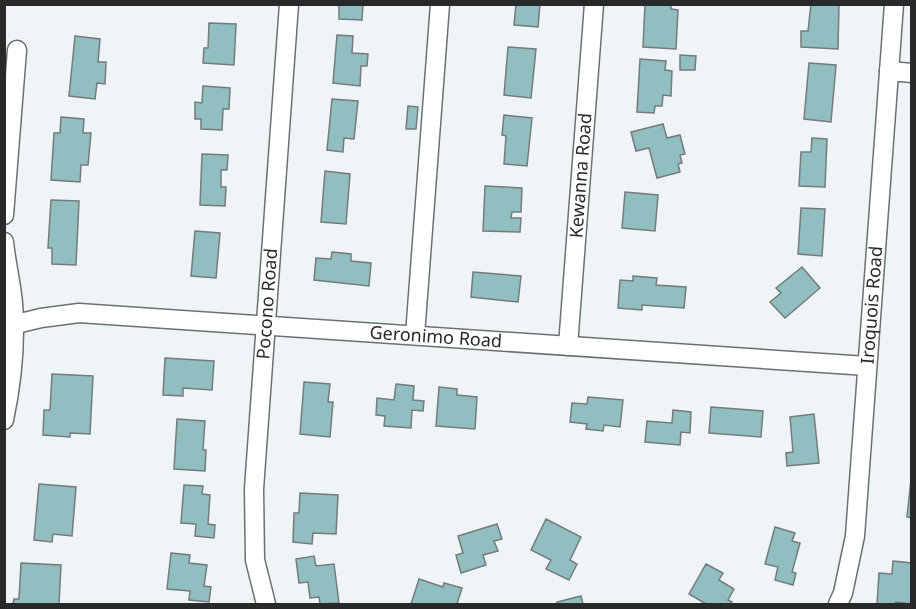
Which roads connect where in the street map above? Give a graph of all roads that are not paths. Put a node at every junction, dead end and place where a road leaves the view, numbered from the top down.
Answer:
1 (289, 4) edge
2 (440, 4) edge
3 (594, 4) edge
4 (894, 4) edge
5 (17, 50) dead end
6 (890, 71) junction
7 (912, 73) edge
8 (4, 215) edge
9 (4, 242) edge
10 (9, 326) edge
11 (266, 326) junction
12 (415, 335) junction
13 (568, 346) junction
14 (867, 366) junction
15 (4, 420) edge
16 (266, 604) edge
17 (838, 604) edge

1 - 11 street, Pocono Road
2 - 12 street
3 - 13 street, Kewanna Road
4 - 6 street, Iroquois Road
5 - 8 street
6 - 7 street
6 - 14 street, Iroquois Road
9 - 10 street
10 - 11 street, Geronimo Road
10 - 15 street
11 - 12 street, Geronimo Road
11 - 16 street, Pocono Road
12 - 13 street, Geronimo Road
13 - 14 street, Geronimo Road
14 - 17 street, Iroquois Road

